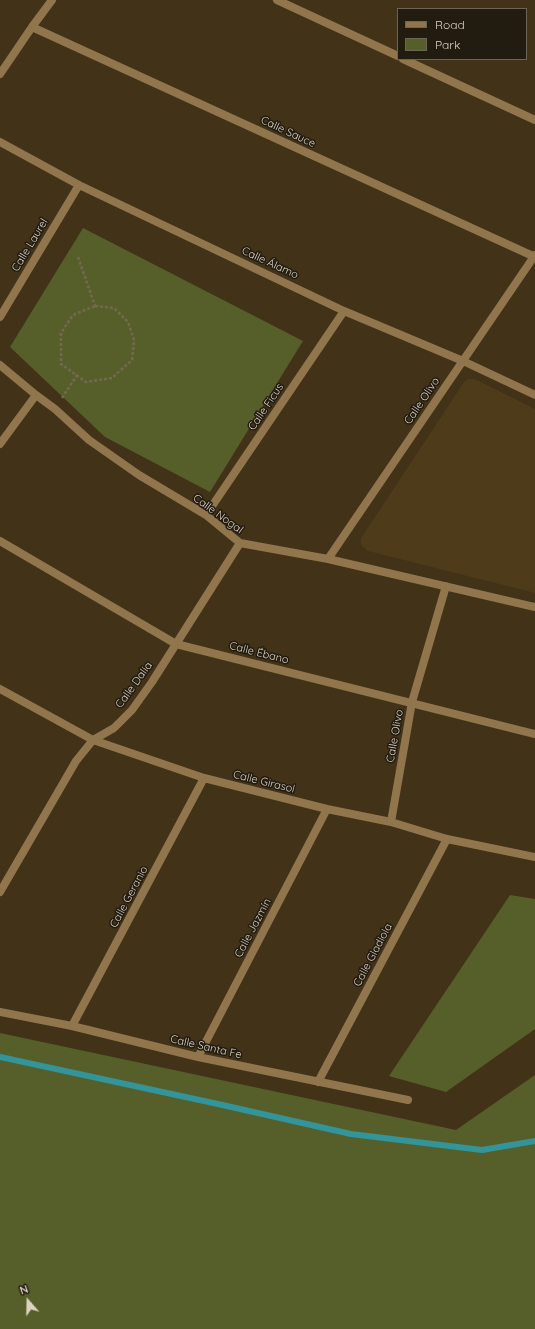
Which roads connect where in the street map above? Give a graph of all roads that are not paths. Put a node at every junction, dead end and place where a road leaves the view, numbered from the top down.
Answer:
1 (52, 0) edge
2 (277, 0) edge
3 (32, 27) junction
4 (397, 56) edge
5 (405, 60) edge
6 (0, 74) edge
7 (535, 120) edge
8 (0, 142) edge
9 (79, 185) junction
10 (535, 257) edge
11 (344, 311) junction
12 (0, 317) edge
13 (463, 361) junction
14 (0, 365) edge
15 (36, 395) junction
16 (535, 395) edge
17 (0, 444) edge
18 (206, 515) junction
19 (0, 541) edge
20 (240, 543) junction
21 (328, 559) junction
22 (446, 586) junction
23 (535, 607) edge
24 (176, 644) junction
25 (0, 689) edge
26 (412, 702) junction
27 (535, 734) edge
28 (93, 740) junction
29 (204, 778) junction
30 (327, 810) junction
31 (391, 822) junction
32 (447, 839) junction
33 (535, 857) edge
34 (0, 892) edge
35 (0, 1012) edge
36 (72, 1026) junction
37 (198, 1057) junction
38 (318, 1082) junction
39 (408, 1100) dead end

1 - 3 street
2 - 4 street
3 - 6 street
3 - 10 street, Calle Sauce
5 - 7 street
8 - 9 street, Calle Álamo
9 - 11 street, Calle Álamo
9 - 12 street, Calle Laurel
10 - 13 street, Calle Olivo
11 - 13 street, Calle Álamo
11 - 18 street, Calle Ficus
13 - 16 street, Calle Álamo
13 - 21 street, Calle Olivo
14 - 15 street, Calle Nogal
15 - 17 street
15 - 18 street, Calle Nogal
18 - 20 street, Calle Nogal
19 - 24 street, Calle Ébano
20 - 21 street, Calle Nogal
20 - 24 street, Calle Dalia
21 - 22 street, Calle Nogal
22 - 23 street, Calle Nogal
22 - 26 street, Calle Olivo
24 - 26 street, Calle Ébano
24 - 28 street, Calle Dalia
25 - 28 street, Calle Girasol
26 - 27 street, Calle Ébano
26 - 31 street, Calle Olivo
28 - 29 street, Calle Girasol
28 - 34 street, Calle Dalia
29 - 30 street, Calle Girasol
29 - 36 street, Calle Geranio
30 - 31 street, Calle Girasol
30 - 37 street, Calle Jazmín
31 - 32 street, Calle Girasol
32 - 33 street, Calle Girasol
32 - 38 street, Calle Gladiola
35 - 36 street, Calle Santa Fe
36 - 37 street, Calle Santa Fe
37 - 38 street, Calle Santa Fe
38 - 39 street, Calle Santa Fe

